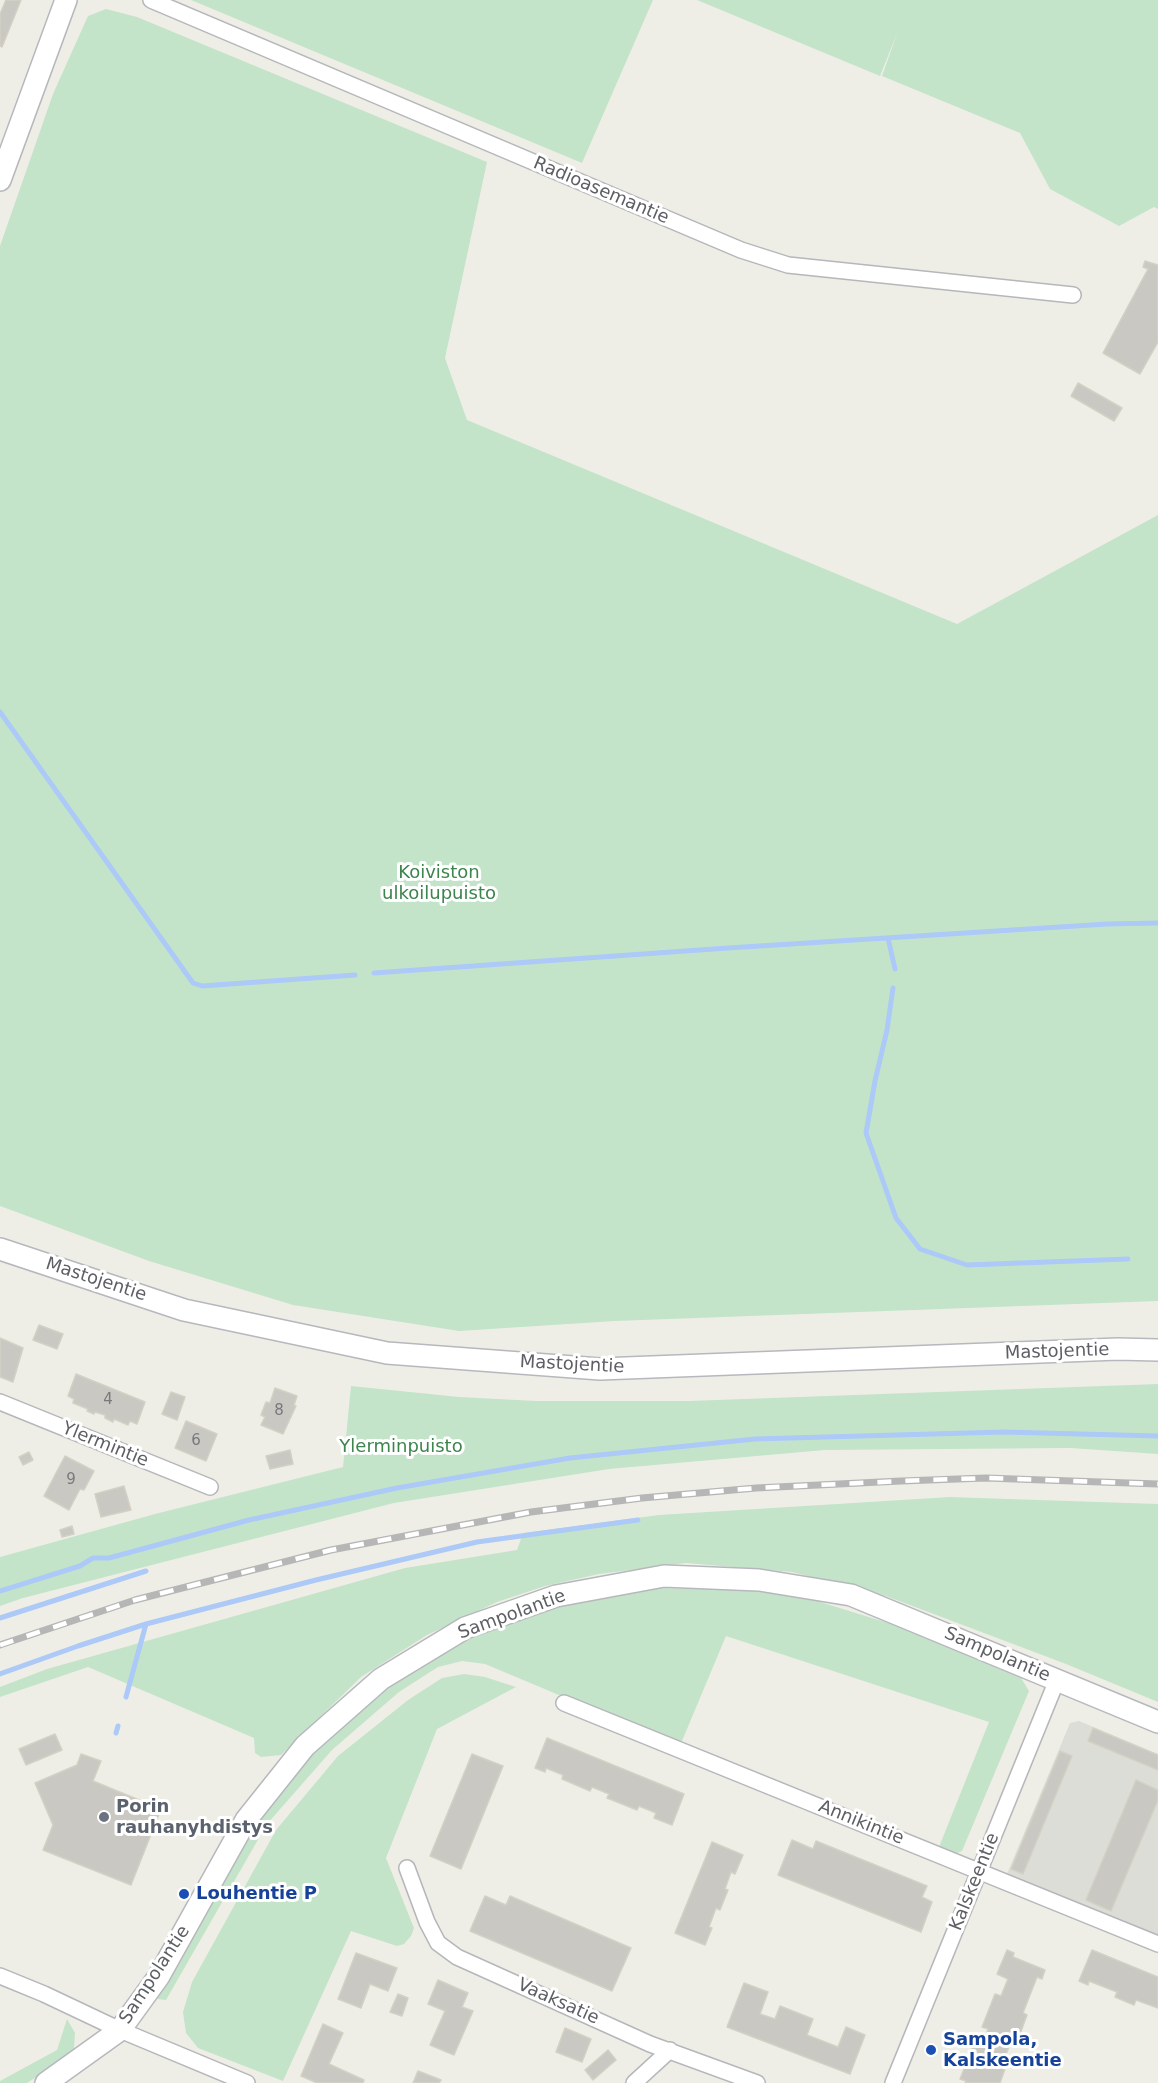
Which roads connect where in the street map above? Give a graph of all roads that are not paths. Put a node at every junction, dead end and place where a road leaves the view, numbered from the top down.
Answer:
1 (66, 0) edge
2 (151, 0) edge
3 (0, 180) edge
4 (1073, 295) dead end
5 (0, 1249) edge
6 (1158, 1350) edge
7 (0, 1402) edge
8 (210, 1487) dead end
9 (1057, 1680) junction
10 (564, 1703) dead end
11 (1158, 1722) edge
12 (407, 1868) dead end
13 (979, 1871) junction
14 (1158, 1944) edge
15 (0, 1976) edge
16 (120, 2030) junction
17 (670, 2050) junction
18 (46, 2083) edge
19 (247, 2083) edge
20 (634, 2083) edge
21 (757, 2083) edge
22 (893, 2083) edge

1 - 3 street
2 - 4 street, Radioasemantie
5 - 6 street, Mastojentie
7 - 8 street, Ylermintie
9 - 11 street, Sampolantie
9 - 13 street, Kalskeentie
9 - 16 street, Sampolantie
10 - 13 street, Annikintie
12 - 17 street, Vaaksatie
13 - 14 street, Annikintie
13 - 22 street, Kalskeentie
15 - 16 street
16 - 18 street, Sampolantie
16 - 19 street
17 - 20 street
17 - 21 street, Vaaksatie

